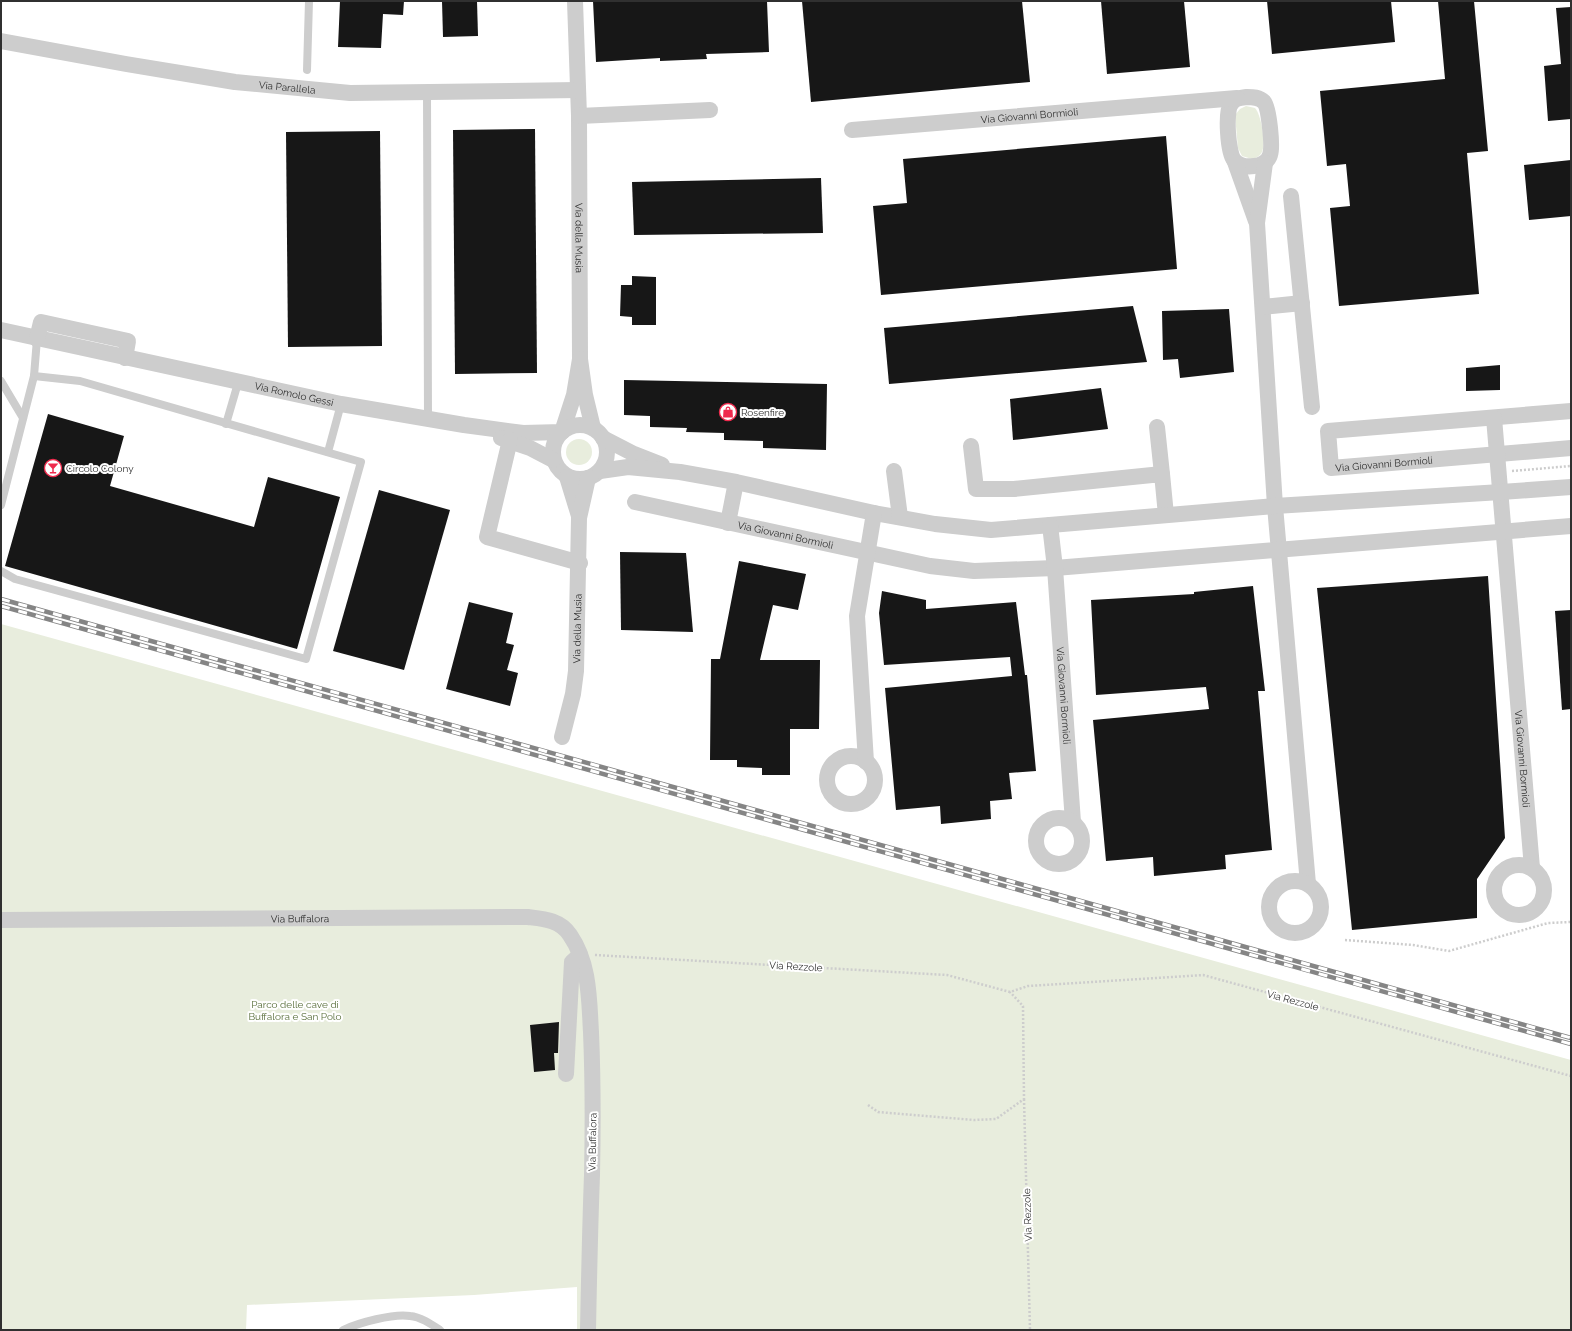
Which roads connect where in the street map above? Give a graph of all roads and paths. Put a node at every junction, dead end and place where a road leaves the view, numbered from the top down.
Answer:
1 (309, 1) edge
2 (575, 1) edge
3 (1, 41) edge
4 (307, 70) dead end
5 (578, 90) junction
6 (427, 92) junction
7 (1237, 98) junction
8 (1207, 101) junction
9 (710, 110) dead end
10 (1227, 111) junction
11 (579, 116) junction
12 (852, 130) dead end
13 (1235, 162) junction
14 (1265, 163) junction
15 (1291, 196) dead end
16 (1257, 223) junction
17 (1302, 304) junction
18 (1264, 307) junction
19 (1, 330) edge
20 (37, 338) junction
21 (580, 360) junction
22 (34, 376) junction
23 (1, 380) edge
24 (238, 383) junction
25 (341, 404) junction
26 (1312, 407) dead end
27 (1571, 411) edge
28 (23, 418) junction
29 (1494, 418) junction
30 (428, 419) junction
31 (226, 424) junction
32 (464, 426) junction
33 (1157, 427) dead end
34 (562, 432) junction
35 (598, 433) junction
36 (510, 440) junction
37 (971, 446) dead end
38 (1571, 448) edge
39 (328, 452) junction
40 (1497, 455) junction
41 (553, 460) junction
42 (1571, 466) edge
43 (894, 471) dead end
44 (680, 472) junction
45 (1499, 472) junction
46 (594, 474) junction
47 (1162, 474) junction
48 (567, 477) junction
49 (736, 482) junction
50 (1571, 486) edge
51 (1501, 492) junction
52 (635, 502) dead end
53 (1, 505) edge
54 (1275, 506) junction
55 (874, 513) junction
56 (1166, 515) junction
57 (900, 517) junction
58 (579, 518) junction
59 (728, 523) junction
60 (1050, 525) junction
61 (1571, 526) edge
62 (1504, 531) junction
63 (1280, 549) junction
64 (867, 554) junction
65 (580, 563) junction
66 (1055, 568) junction
67 (1, 571) edge
68 (562, 737) dead end
69 (866, 762) dead end
70 (1073, 822) dead end
71 (1532, 868) dead end
72 (1308, 884) dead end
73 (1, 920) edge
74 (1571, 922) edge
75 (1345, 940) dead end
76 (580, 955) junction
77 (1010, 992) junction
78 (566, 1074) dead end
79 (1571, 1076) edge
80 (1024, 1099) junction
81 (868, 1105) dead end
82 (343, 1330) edge
83 (440, 1330) edge
84 (588, 1330) edge
85 (1030, 1330) edge

1 - 4 lane
2 - 5 street, Via della Musia
3 - 6 street, Via Parallela
5 - 6 street, Via Parallela
5 - 11 street, Via della Musia
6 - 30 lane
7 - 8 street, Via Giovanni Bormioli
7 - 10 street
7 - 14 street, Via Giovanni Bormioli
8 - 10 street, Via Giovanni Bormioli
8 - 12 street, Via Giovanni Bormioli
9 - 11 street
10 - 13 street, Via Giovanni Bormioli
11 - 21 street, Via della Musia
13 - 14 street
13 - 16 street, Via Giovanni Bormioli
14 - 16 street, Via Giovanni Bormioli
15 - 17 street
16 - 18 street, Via Giovanni Bormioli
17 - 18 street
17 - 26 street
18 - 54 street, Via Giovanni Bormioli
19 - 20 street
20 - 22 lane
20 - 24 street, Via Romolo Gessi
21 - 34 street, Via della Musia
21 - 35 street, Via della Musia
22 - 28 lane
22 - 31 lane
23 - 28 lane
24 - 25 street, Via Romolo Gessi
24 - 31 lane
25 - 30 street, Via Romolo Gessi
25 - 39 lane
27 - 29 street, Via Giovanni Bormioli
28 - 53 lane
29 - 40 street, Via Giovanni Bormioli
29 - 40 street, Via Giovanni Bormioli
30 - 32 street, Via Romolo Gessi
31 - 39 lane
32 - 34 street, Via Romolo Gessi
32 - 36 street, Via Romolo Gessi
33 - 47 street
34 - 35 street
34 - 41 street, Via della Musia
35 - 44 street
35 - 46 street, Via della Musia
36 - 41 street, Via Romolo Gessi
36 - 65 street
37 - 47 street
38 - 40 street, Via Giovanni Bormioli
39 - 67 lane
40 - 45 street, Via Giovanni Bormioli
41 - 48 street, Via della Musia
42 - 45 path
43 - 57 street
44 - 46 street
44 - 49 street
45 - 51 street, Via Giovanni Bormioli
46 - 48 street
46 - 58 street, Via della Musia
47 - 56 street
48 - 58 street, Via della Musia
49 - 55 street
49 - 59 street, Via Giovanni Bormioli
50 - 51 street
51 - 54 street
51 - 62 street, Via Giovanni Bormioli
52 - 59 street, Via Giovanni Bormioli
54 - 56 street
54 - 63 street, Via Giovanni Bormioli
55 - 57 street
55 - 64 street
56 - 60 street
57 - 60 street
58 - 65 street, Via della Musia
59 - 64 street, Via Giovanni Bormioli
60 - 66 street, Via Giovanni Bormioli
61 - 62 street, Via Giovanni Bormioli
62 - 63 street, Via Giovanni Bormioli
62 - 71 street, Via Giovanni Bormioli
63 - 66 street, Via Giovanni Bormioli
63 - 72 street, Via Giovanni Bormioli
64 - 66 street, Via Giovanni Bormioli
64 - 69 street
65 - 68 street, Via della Musia
66 - 70 street, Via Giovanni Bormioli
73 - 76 street, Via Buffalora
74 - 75 path
76 - 77 path, Via Rezzole
76 - 78 street
76 - 84 street, Via Buffalora
77 - 79 path, Via Rezzole
77 - 80 path, Via Rezzole
80 - 81 path
80 - 85 path, Via Rezzole
82 - 83 lane

